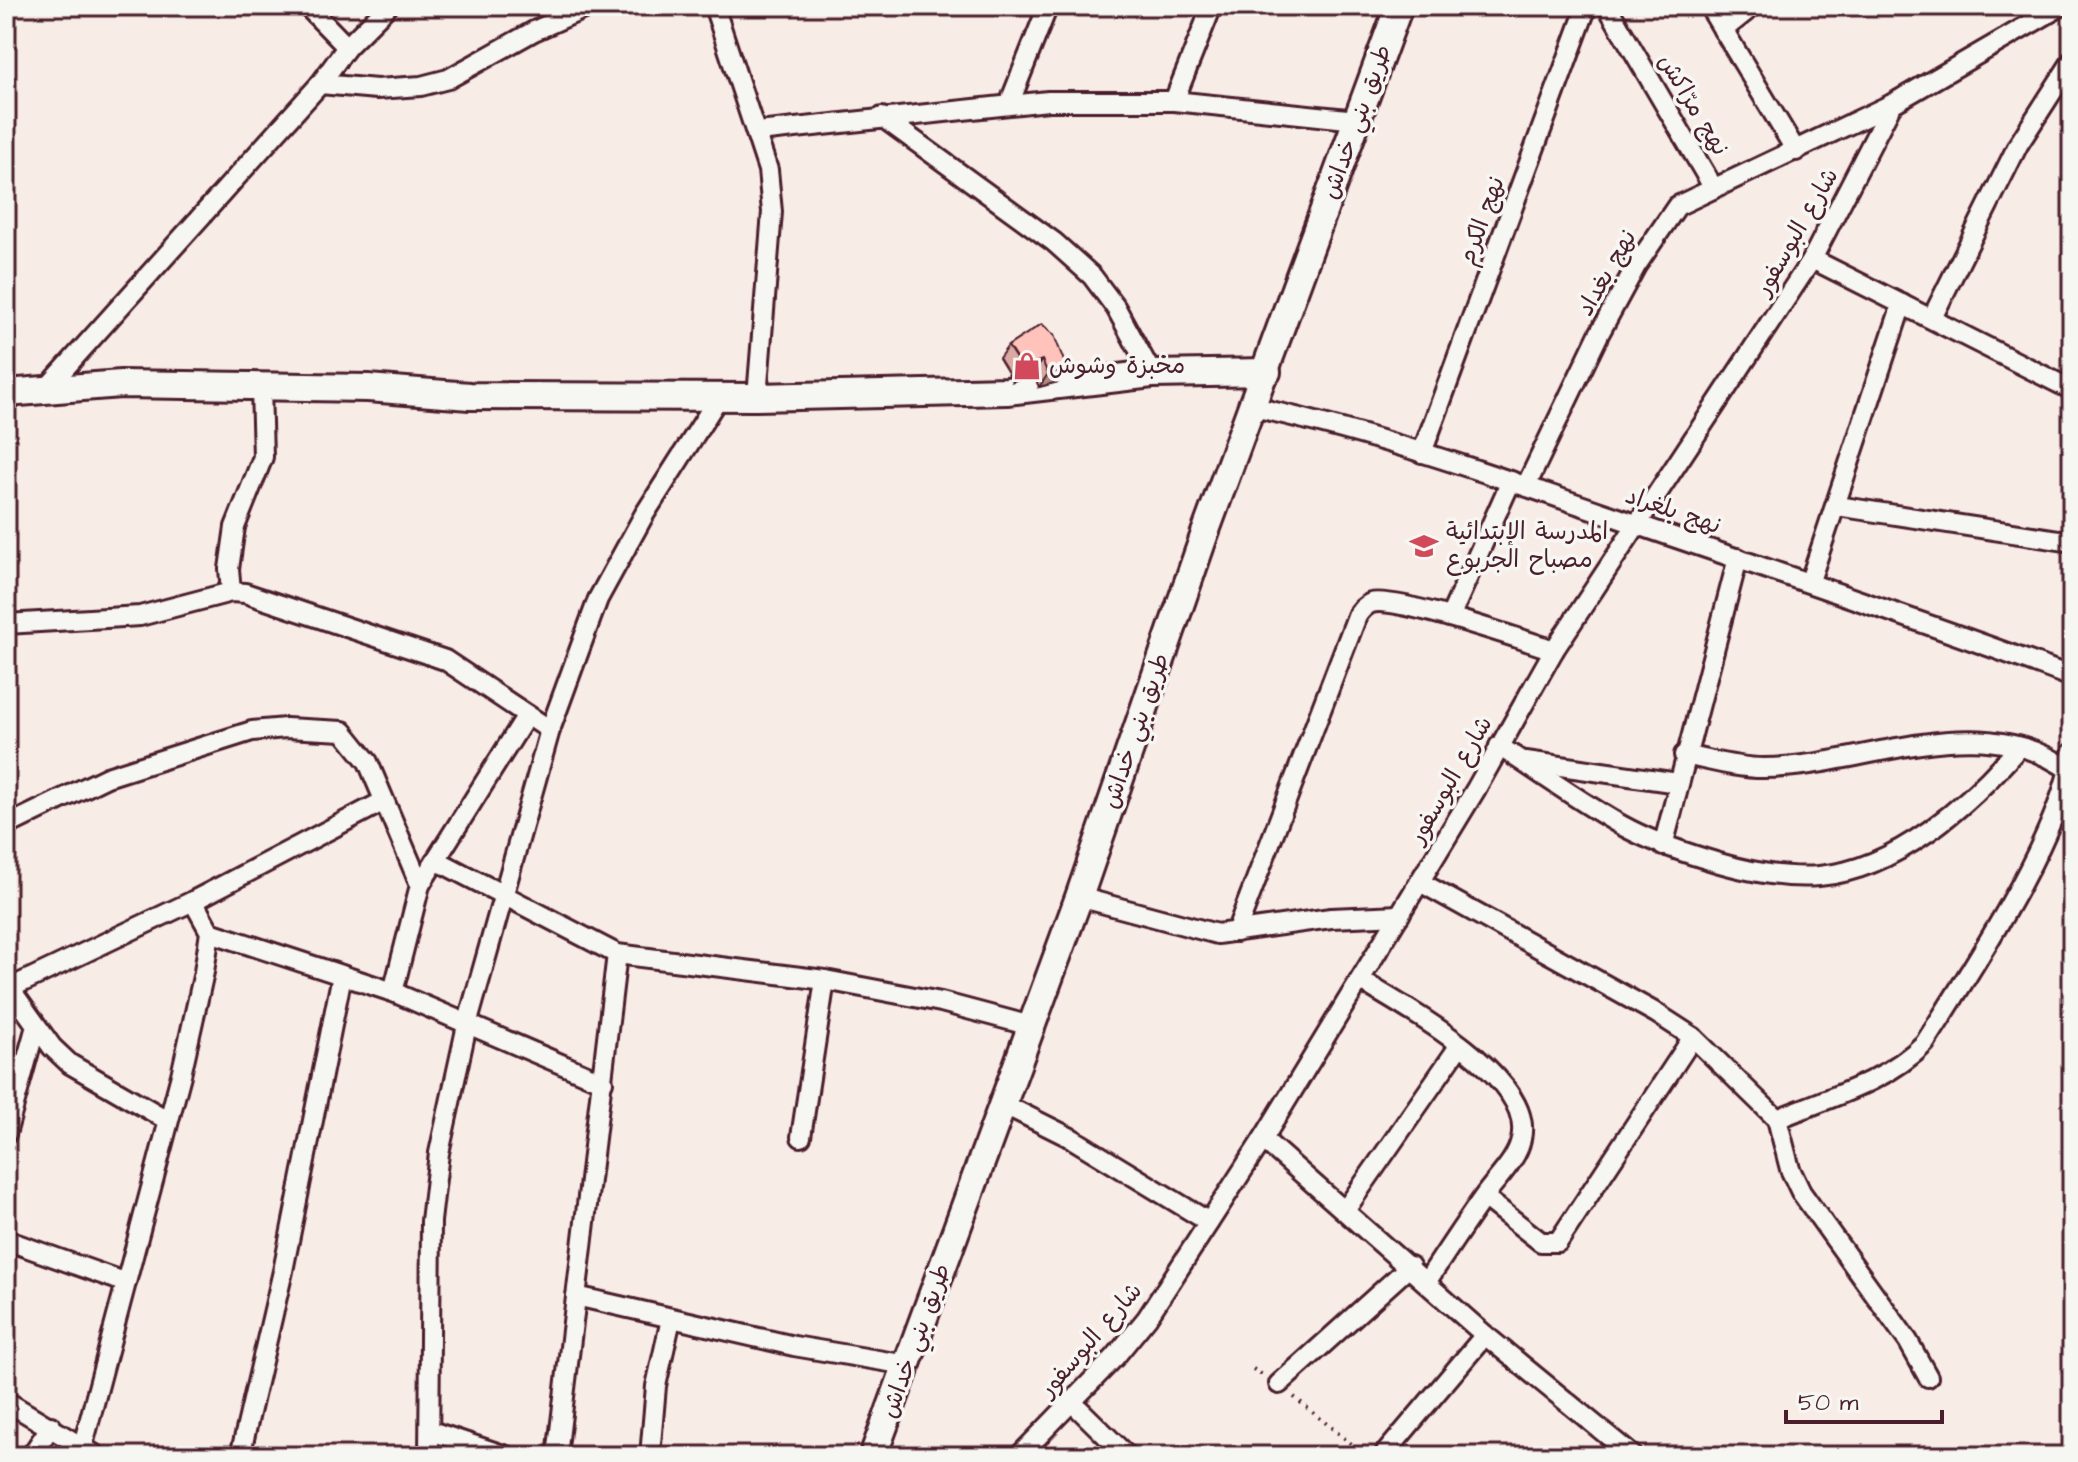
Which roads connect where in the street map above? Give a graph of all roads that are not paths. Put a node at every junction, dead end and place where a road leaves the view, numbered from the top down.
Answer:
1 (307, 6) edge
2 (388, 6) edge
3 (590, 6) edge
4 (714, 6) edge
5 (1048, 6) edge
6 (1212, 6) edge
7 (1399, 6) edge
8 (1587, 6) edge
9 (1607, 6) edge
10 (1709, 6) edge
11 (1753, 6) edge
12 (2061, 6) edge
13 (1723, 30) junction
14 (347, 47) junction
15 (2072, 61) edge
16 (320, 84) junction
17 (1174, 101) junction
18 (1010, 102) junction
19 (1892, 104) junction
20 (882, 117) junction
21 (1357, 120) junction
22 (758, 132) junction
23 (1796, 151) junction
24 (1713, 187) junction
25 (1812, 259) junction
26 (1902, 304) junction
27 (1932, 318) junction
28 (1267, 372) junction
29 (1152, 374) junction
30 (48, 387) junction
31 (261, 388) junction
32 (2072, 390) edge
33 (6, 393) edge
34 (719, 397) junction
35 (757, 397) junction
36 (1253, 407) junction
37 (1422, 453) junction
38 (1518, 483) junction
39 (1837, 506) junction
40 (1640, 525) junction
41 (2072, 542) edge
42 (1738, 558) junction
43 (1810, 581) junction
44 (231, 592) junction
45 (1450, 617) junction
46 (6, 624) edge
47 (1554, 650) junction
48 (2072, 677) edge
49 (527, 715) junction
50 (550, 730) junction
51 (1499, 746) junction
52 (2018, 748) junction
53 (1684, 755) junction
54 (1521, 761) junction
55 (2071, 765) edge
56 (1678, 783) junction
57 (384, 801) junction
58 (6, 826) edge
59 (1663, 846) junction
60 (436, 860) junction
61 (1420, 882) junction
62 (420, 885) junction
63 (1079, 897) junction
64 (506, 898) junction
65 (193, 901) junction
66 (1400, 915) junction
67 (210, 932) junction
68 (1236, 932) junction
69 (617, 954) junction
70 (342, 975) junction
71 (825, 980) junction
72 (1360, 980) junction
73 (7, 987) edge
74 (393, 992) junction
75 (467, 1025) junction
76 (36, 1026) junction
77 (1031, 1026) junction
78 (1693, 1037) junction
79 (1460, 1045) junction
80 (603, 1082) junction
81 (1003, 1104) junction
82 (1777, 1119) junction
83 (167, 1120) junction
84 (6, 1134) edge
85 (801, 1137) dead end
86 (1263, 1139) junction
87 (1484, 1197) junction
88 (1346, 1209) junction
89 (1209, 1222) junction
90 (6, 1240) edge
91 (1410, 1266) junction
92 (1427, 1281) junction
93 (124, 1282) junction
94 (576, 1296) junction
95 (671, 1319) junction
96 (1485, 1335) junction
97 (907, 1365) junction
98 (1928, 1377) dead end
99 (1279, 1384) road end
100 (6, 1401) edge
101 (1072, 1402) junction
102 (51, 1426) junction
103 (431, 1431) junction
104 (90, 1450) edge
105 (31, 1456) edge
106 (240, 1456) edge
107 (429, 1456) edge
108 (506, 1456) edge
109 (557, 1456) edge
110 (650, 1456) edge
111 (873, 1456) edge
112 (1019, 1456) edge
113 (1127, 1456) edge
114 (1383, 1456) edge
115 (1633, 1456) edge

1 - 14 street
2 - 14 street
3 - 16 street
4 - 22 street
5 - 18 street
6 - 17 street
7 - 21 main road, طريق بني خداش
8 - 37 street, نهج الكرم
9 - 24 street, نهج مرّاكش
10 - 13 street
11 - 13 street
12 - 19 street, نهج بغداد
13 - 23 street
14 - 16 street
15 - 27 street
16 - 30 street
17 - 18 street
17 - 21 street
18 - 20 street
19 - 23 street, نهج بغداد
19 - 25 street, شارع البوسفور
20 - 22 street
20 - 29 street
21 - 28 main road, طريق بني خداش
22 - 35 street
23 - 24 street, نهج بغداد
24 - 38 street, نهج بغداد
25 - 26 street
25 - 40 street, شارع البوسفور
26 - 27 street
26 - 39 street
27 - 32 street
28 - 29 main road
28 - 36 main road, طريق بني خداش
29 - 35 main road
30 - 31 main road
30 - 33 main road
31 - 34 main road
31 - 44 street
34 - 35 main road
34 - 50 street
36 - 37 street, نهج بلغراد
36 - 63 main road, طريق بني خداش
37 - 38 street, نهج بلغراد
38 - 40 street, نهج بلغراد
38 - 45 street, نهج بغداد
39 - 41 street
39 - 43 street
40 - 42 street, نهج بلغراد
40 - 47 street, شارع البوسفور
42 - 43 street, نهج بلغراد
42 - 53 street
43 - 48 street, نهج بلغراد
44 - 46 street
44 - 49 street
45 - 47 street
45 - 68 street
47 - 51 street, شارع البوسفور
49 - 50 street
49 - 60 street
50 - 64 street
51 - 54 street
51 - 61 street, شارع البوسفور
52 - 53 street
52 - 55 street
52 - 59 street
53 - 56 street
54 - 56 street
54 - 59 street
55 - 82 street
56 - 59 street
57 - 58 street
57 - 62 street
57 - 65 street
60 - 62 street
60 - 64 street
61 - 66 street, شارع البوسفور
61 - 78 street
62 - 74 street
63 - 68 street
63 - 77 main road, طريق بني خداش
64 - 69 street
64 - 75 street
65 - 67 street
65 - 73 street
66 - 68 street
66 - 72 street, شارع البوسفور
67 - 70 street
67 - 83 street
69 - 71 street
69 - 80 street
70 - 74 street
70 - 106 street
71 - 77 street
71 - 85 street
72 - 79 street
72 - 86 street, شارع البوسفور
73 - 76 street
74 - 75 street
75 - 80 street
75 - 103 street
76 - 83 street
76 - 84 street
77 - 81 main road, طريق بني خداش
78 - 82 street
78 - 87 street
79 - 87 street
79 - 88 street
80 - 94 street
81 - 89 street
81 - 97 main road, طريق بني خداش
82 - 98 street
83 - 93 street
86 - 88 street
86 - 89 street, شارع البوسفور
87 - 92 street
88 - 91 street
89 - 101 street, شارع البوسفور
90 - 93 street
91 - 92 street
91 - 99 street
92 - 96 street
93 - 104 street
94 - 95 street
94 - 109 street
95 - 97 street
95 - 110 street
96 - 114 street
96 - 115 street
97 - 111 main road, طريق بني خداش
100 - 102 street
101 - 112 street, شارع البوسفور
101 - 113 street
102 - 104 street
102 - 105 street
103 - 107 street
103 - 108 street

